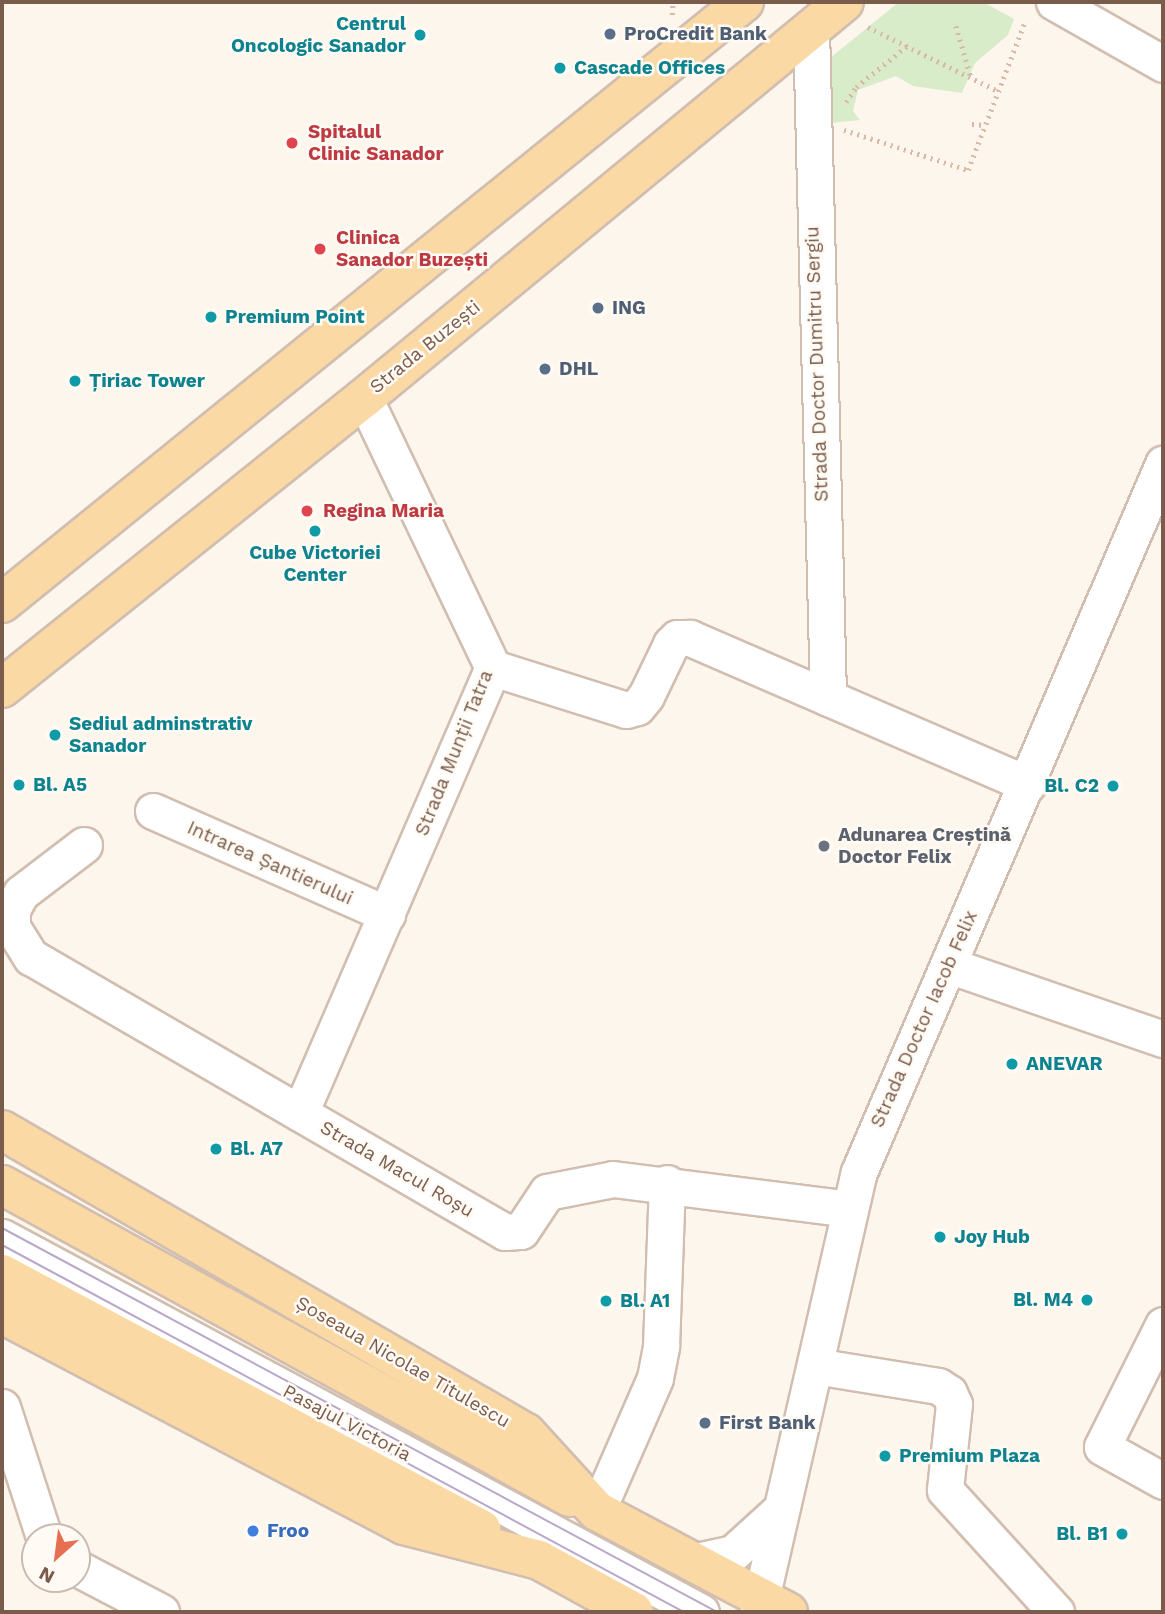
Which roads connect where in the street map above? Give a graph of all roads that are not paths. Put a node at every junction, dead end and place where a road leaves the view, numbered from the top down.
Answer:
1 (744, 2) edge
2 (1054, 2) edge
3 (856, 14) edge
4 (811, 29) junction
5 (1163, 64) edge
6 (364, 398) junction
7 (1163, 464) edge
8 (2, 603) edge
9 (493, 668) junction
10 (2, 688) edge
11 (828, 698) junction
12 (1028, 784) junction
13 (153, 811) dead end
14 (84, 845) dead end
15 (387, 914) junction
16 (948, 965) junction
17 (1163, 1038) edge
18 (300, 1113) junction
19 (2, 1130) edge
20 (667, 1182) junction
21 (2, 1185) edge
22 (849, 1209) junction
23 (2, 1237) edge
24 (2, 1274) edge
25 (2, 1314) edge
26 (1163, 1325) edge
27 (815, 1366) junction
28 (2, 1407) edge
29 (1163, 1481) edge
30 (597, 1511) junction
31 (778, 1512) junction
32 (39, 1523) edge
33 (538, 1560) junction
34 (691, 1562) junction
35 (91, 1575) edge
36 (769, 1608) edge
37 (697, 1610) edge
38 (161, 1612) edge
39 (634, 1612) edge
40 (1056, 1612) edge

1 - 8 main road
2 - 5 street
3 - 4 main road, Strada Buzești
4 - 6 main road, Strada Buzești
4 - 11 street, Strada Doctor Dumitru Sergiu
6 - 9 street, Strada Munții Tatra
6 - 10 main road, Strada Buzești
7 - 12 street, Strada Doctor Iacob Felix
9 - 11 street
9 - 15 street, Strada Munții Tatra
11 - 12 street
12 - 16 street, Strada Doctor Iacob Felix
13 - 15 street, Intrarea Șantierului
14 - 18 street, Strada Macul Roșu
15 - 18 street, Strada Munții Tatra
16 - 17 street
16 - 22 street, Strada Doctor Iacob Felix
18 - 20 street, Strada Macul Roșu
19 - 30 main road, Șoseaua Nicolae Titulescu
20 - 22 street, Strada Macul Roșu
20 - 30 street
21 - 30 main road
22 - 27 street, Strada Doctor Iacob Felix
23 - 37 street, Pasajul Victoria
24 - 33 main road, Pasajul Victoria
25 - 33 main road
26 - 29 street
27 - 31 street, Strada Doctor Iacob Felix
27 - 40 street
28 - 32 street
30 - 34 main road, Șoseaua Nicolae Titulescu
31 - 34 street
31 - 36 street, Strada Doctor Iacob Felix
33 - 39 main road
34 - 36 main road, Șoseaua Nicolae Titulescu
35 - 38 street

